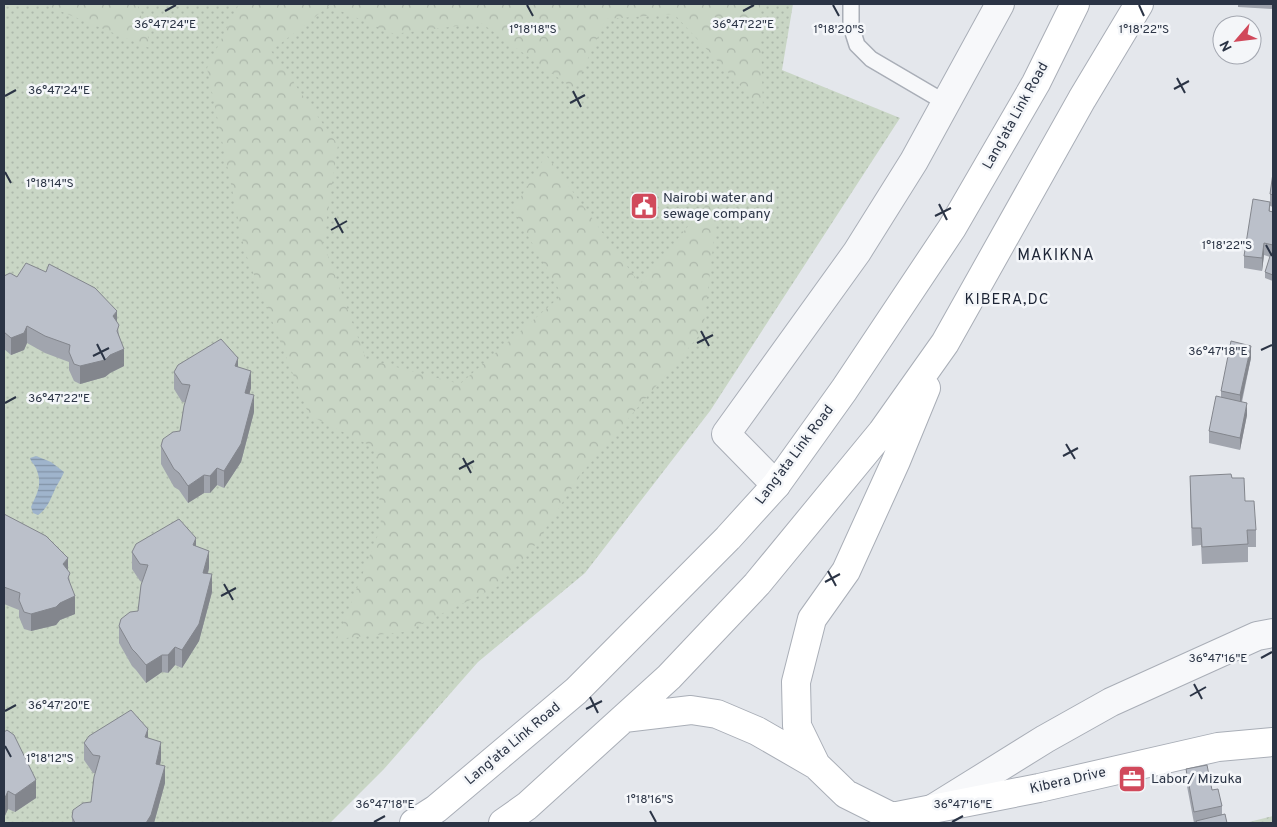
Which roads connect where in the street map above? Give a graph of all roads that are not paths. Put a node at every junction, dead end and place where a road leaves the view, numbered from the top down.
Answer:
1 (851, 4) edge
2 (1000, 4) edge
3 (1075, 4) edge
4 (1139, 4) edge
5 (946, 103) junction
6 (945, 343) junction
7 (776, 485) junction
8 (1273, 633) edge
9 (624, 718) junction
10 (1273, 742) edge
11 (816, 765) junction
12 (933, 809) junction
13 (414, 823) edge
14 (503, 823) edge

1 - 5 lane
2 - 5 street
3 - 7 main road, Lang'ata Link Road
4 - 6 main road
5 - 7 street
6 - 9 main road
6 - 11 main road
7 - 13 main road, Lang'ata Link Road
8 - 12 street
9 - 11 main road
9 - 14 main road
10 - 12 main road, Kibera Drive
11 - 12 main road, Kibera Drive

